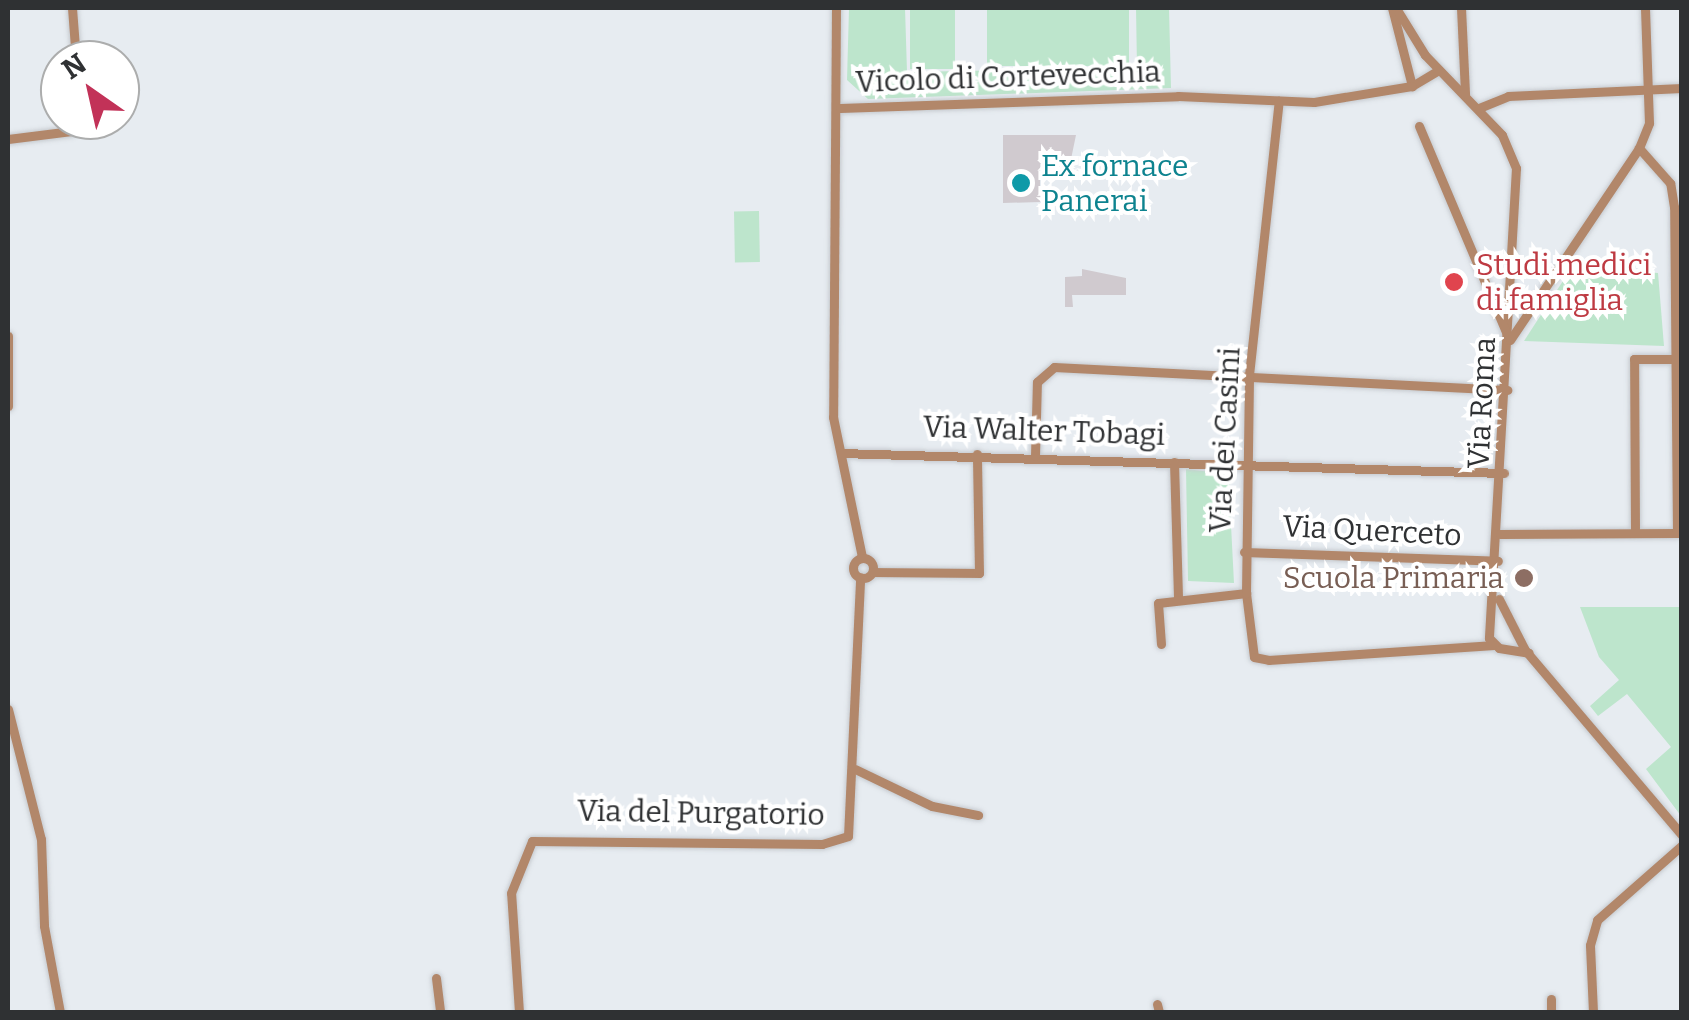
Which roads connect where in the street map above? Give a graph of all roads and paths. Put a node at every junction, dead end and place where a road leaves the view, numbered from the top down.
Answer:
1 (72, 8) edge
2 (836, 8) edge
3 (1394, 8) edge
4 (1462, 8) edge
5 (1645, 8) edge
6 (74, 40) edge
7 (1439, 70) junction
8 (1412, 86) junction
9 (1682, 88) edge
10 (1650, 89) junction
11 (1465, 94) junction
12 (1280, 101) junction
13 (840, 108) junction
14 (1479, 108) junction
15 (1420, 126) dead end
16 (40, 134) edge
17 (8, 139) edge
18 (1639, 148) junction
19 (8, 336) edge
20 (1510, 340) junction
21 (1679, 358) edge
22 (1249, 375) junction
23 (1507, 390) junction
24 (8, 406) edge
25 (840, 454) junction
26 (977, 454) junction
27 (1035, 456) junction
28 (1174, 462) junction
29 (1245, 465) junction
30 (1504, 472) junction
31 (1636, 532) junction
32 (1500, 534) junction
33 (1244, 552) junction
34 (862, 558) junction
35 (1498, 561) junction
36 (872, 572) junction
37 (860, 577) junction
38 (1497, 586) junction
39 (1246, 592) junction
40 (1178, 598) junction
41 (1506, 623) junction
42 (1492, 627) junction
43 (1516, 634) junction
44 (1161, 644) dead end
45 (1493, 645) junction
46 (1508, 648) junction
47 (1529, 654) junction
48 (8, 708) edge
49 (854, 769) junction
50 (978, 815) dead end
51 (1682, 832) edge
52 (1682, 845) edge
53 (436, 978) dead end
54 (1550, 998) dead end
55 (60, 1012) edge
56 (440, 1012) edge
57 (519, 1012) edge
58 (1551, 1012) edge
59 (1594, 1012) edge

1 - 6 street
2 - 13 street
3 - 7 street, Via Roma
3 - 8 street, Via Roma
4 - 11 street
5 - 10 street
7 - 8 street
7 - 11 street, Via Roma
8 - 12 street
9 - 10 street
10 - 14 street
10 - 18 street
11 - 14 street, Via Roma
12 - 13 street, Vicolo di Cortevecchia
12 - 22 street, Via dei Casini
13 - 25 street
14 - 20 street, Via Roma
15 - 20 street
16 - 17 street
18 - 20 street
18 - 21 street
19 - 24 street
20 - 23 street, Via Roma
21 - 31 street
21 - 31 street
22 - 23 street
22 - 27 street
22 - 29 street, Via dei Casini
23 - 30 street, Via Roma
25 - 26 street, Via Walter Tobagi
25 - 34 street
26 - 27 street, Via Walter Tobagi
26 - 36 street
27 - 28 street, Via Walter Tobagi
28 - 29 street, Via Walter Tobagi
28 - 40 street
29 - 30 street, Via Walter Tobagi
29 - 33 street, Via dei Casini
30 - 32 street, Via Roma
31 - 32 street
32 - 35 street, Via Roma
33 - 35 street, Via Querceto
33 - 39 street, Via dei Casini
34 - 36 street
34 - 37 street, Via del Purgatorio
35 - 38 street, Via Roma
36 - 37 street
37 - 49 street, Via del Purgatorio
38 - 41 street, Via Roma
38 - 42 street, Via Roma
39 - 40 street
39 - 45 street, Via dei Casini
40 - 44 street
41 - 42 street
41 - 43 street, Via Roma
42 - 45 street, Via Roma
43 - 46 street
43 - 47 street, Via Roma
45 - 46 street
46 - 47 street
47 - 51 street, Via Roma
48 - 55 street
49 - 50 street
49 - 57 street, Via del Purgatorio
52 - 59 street
53 - 56 street
54 - 58 street

